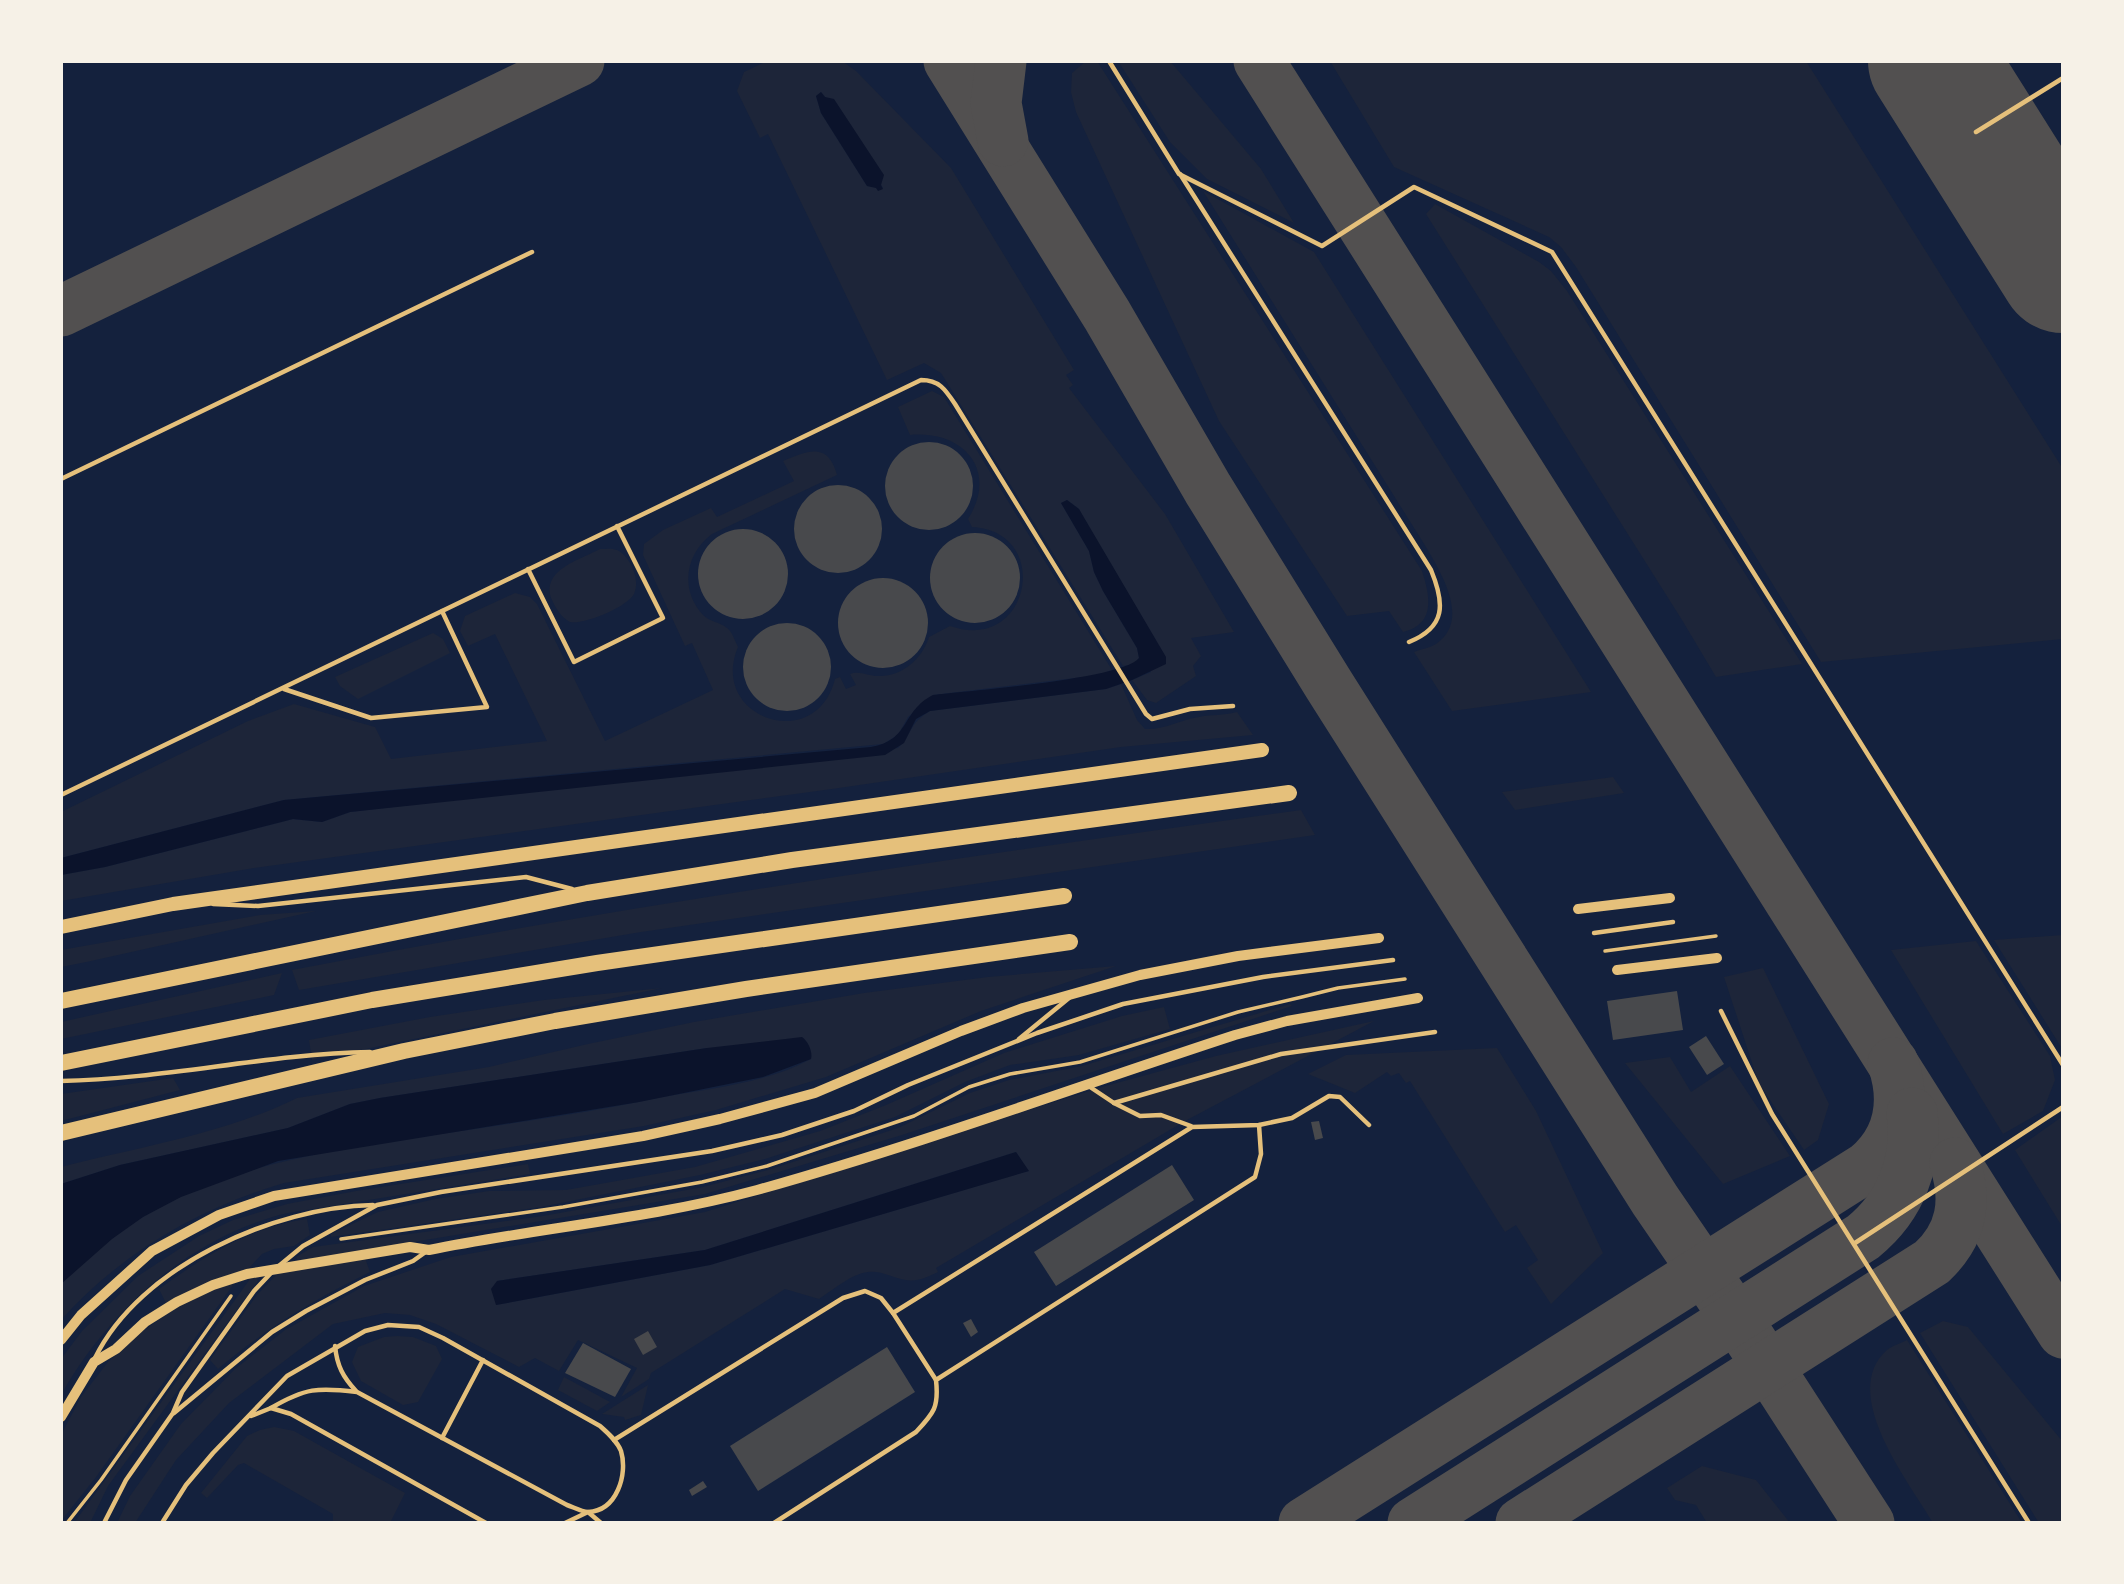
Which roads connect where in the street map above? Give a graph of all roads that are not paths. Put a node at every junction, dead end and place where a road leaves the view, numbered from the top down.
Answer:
1 (1109, 61) edge
2 (2063, 78) edge
3 (1976, 132) dead end
4 (1179, 174) junction
5 (532, 252) dead end
6 (61, 479) edge
7 (617, 526) junction
8 (528, 569) junction
9 (442, 611) junction
10 (1409, 642) dead end
11 (283, 688) junction
12 (1233, 706) dead end
13 (1262, 750) dead end
14 (1289, 793) dead end
15 (61, 795) edge
16 (587, 893) junction
17 (1064, 897) dead end
18 (1670, 898) dead end
19 (173, 904) junction
20 (1578, 909) dead end
21 (1673, 922) dead end
22 (61, 926) edge
23 (1594, 933) dead end
24 (1379, 938) dead end
25 (1070, 942) dead end
26 (1717, 958) dead end
27 (1393, 960) dead end
28 (1617, 970) dead end
29 (1075, 993) junction
30 (1418, 998) dead end
31 (61, 1001) edge
32 (1721, 1011) dead end
33 (1435, 1032) dead end
34 (1015, 1042) junction
35 (404, 1051) junction
36 (61, 1063) edge
37 (2063, 1065) edge
38 (61, 1081) edge
39 (1085, 1084) junction
40 (1114, 1103) junction
41 (2063, 1107) edge
42 (1259, 1125) junction
43 (1369, 1125) dead end
44 (1192, 1127) junction
45 (64, 1133) edge
46 (377, 1205) junction
47 (1855, 1243) junction
48 (429, 1250) junction
49 (275, 1269) junction
50 (893, 1313) junction
51 (61, 1340) edge
52 (335, 1346) junction
53 (483, 1360) junction
54 (94, 1362) junction
55 (936, 1380) junction
56 (357, 1392) junction
57 (271, 1408) junction
58 (173, 1413) junction
59 (61, 1417) edge
60 (247, 1418) junction
61 (442, 1438) junction
62 (614, 1440) junction
63 (587, 1512) junction
64 (104, 1523) edge
65 (162, 1523) edge
66 (486, 1523) edge
67 (565, 1523) edge
68 (601, 1523) edge
69 (774, 1523) edge
70 (2029, 1523) edge

1 - 4 lane
2 - 3 lane
4 - 10 lane
4 - 37 lane
5 - 6 lane
7 - 8 lane
7 - 8 lane
7 - 12 lane
8 - 9 lane
9 - 11 lane
9 - 11 lane
11 - 15 lane
13 - 19 highway
14 - 16 highway
16 - 19 lane
16 - 31 highway
17 - 36 highway
18 - 20 street
19 - 22 highway
21 - 23 lane
24 - 29 street
25 - 35 highway
26 - 28 street
27 - 34 lane
29 - 34 lane
29 - 51 street
30 - 39 street
32 - 47 lane
33 - 40 lane
34 - 46 lane
35 - 38 lane
35 - 45 highway
39 - 40 lane
39 - 48 street
40 - 44 lane
41 - 47 lane
42 - 43 lane
42 - 44 lane
42 - 55 lane
44 - 50 lane
46 - 49 lane
46 - 54 lane
47 - 70 lane
48 - 49 street
48 - 58 lane
49 - 54 street
49 - 58 lane
50 - 55 lane
50 - 62 lane
52 - 53 lane
52 - 56 lane
52 - 60 lane
53 - 61 lane
53 - 62 lane
54 - 59 street
55 - 69 lane
56 - 57 lane
56 - 61 lane
57 - 60 lane
57 - 66 lane
58 - 64 lane
60 - 65 lane
61 - 63 lane
62 - 63 lane
63 - 67 lane
63 - 68 lane

